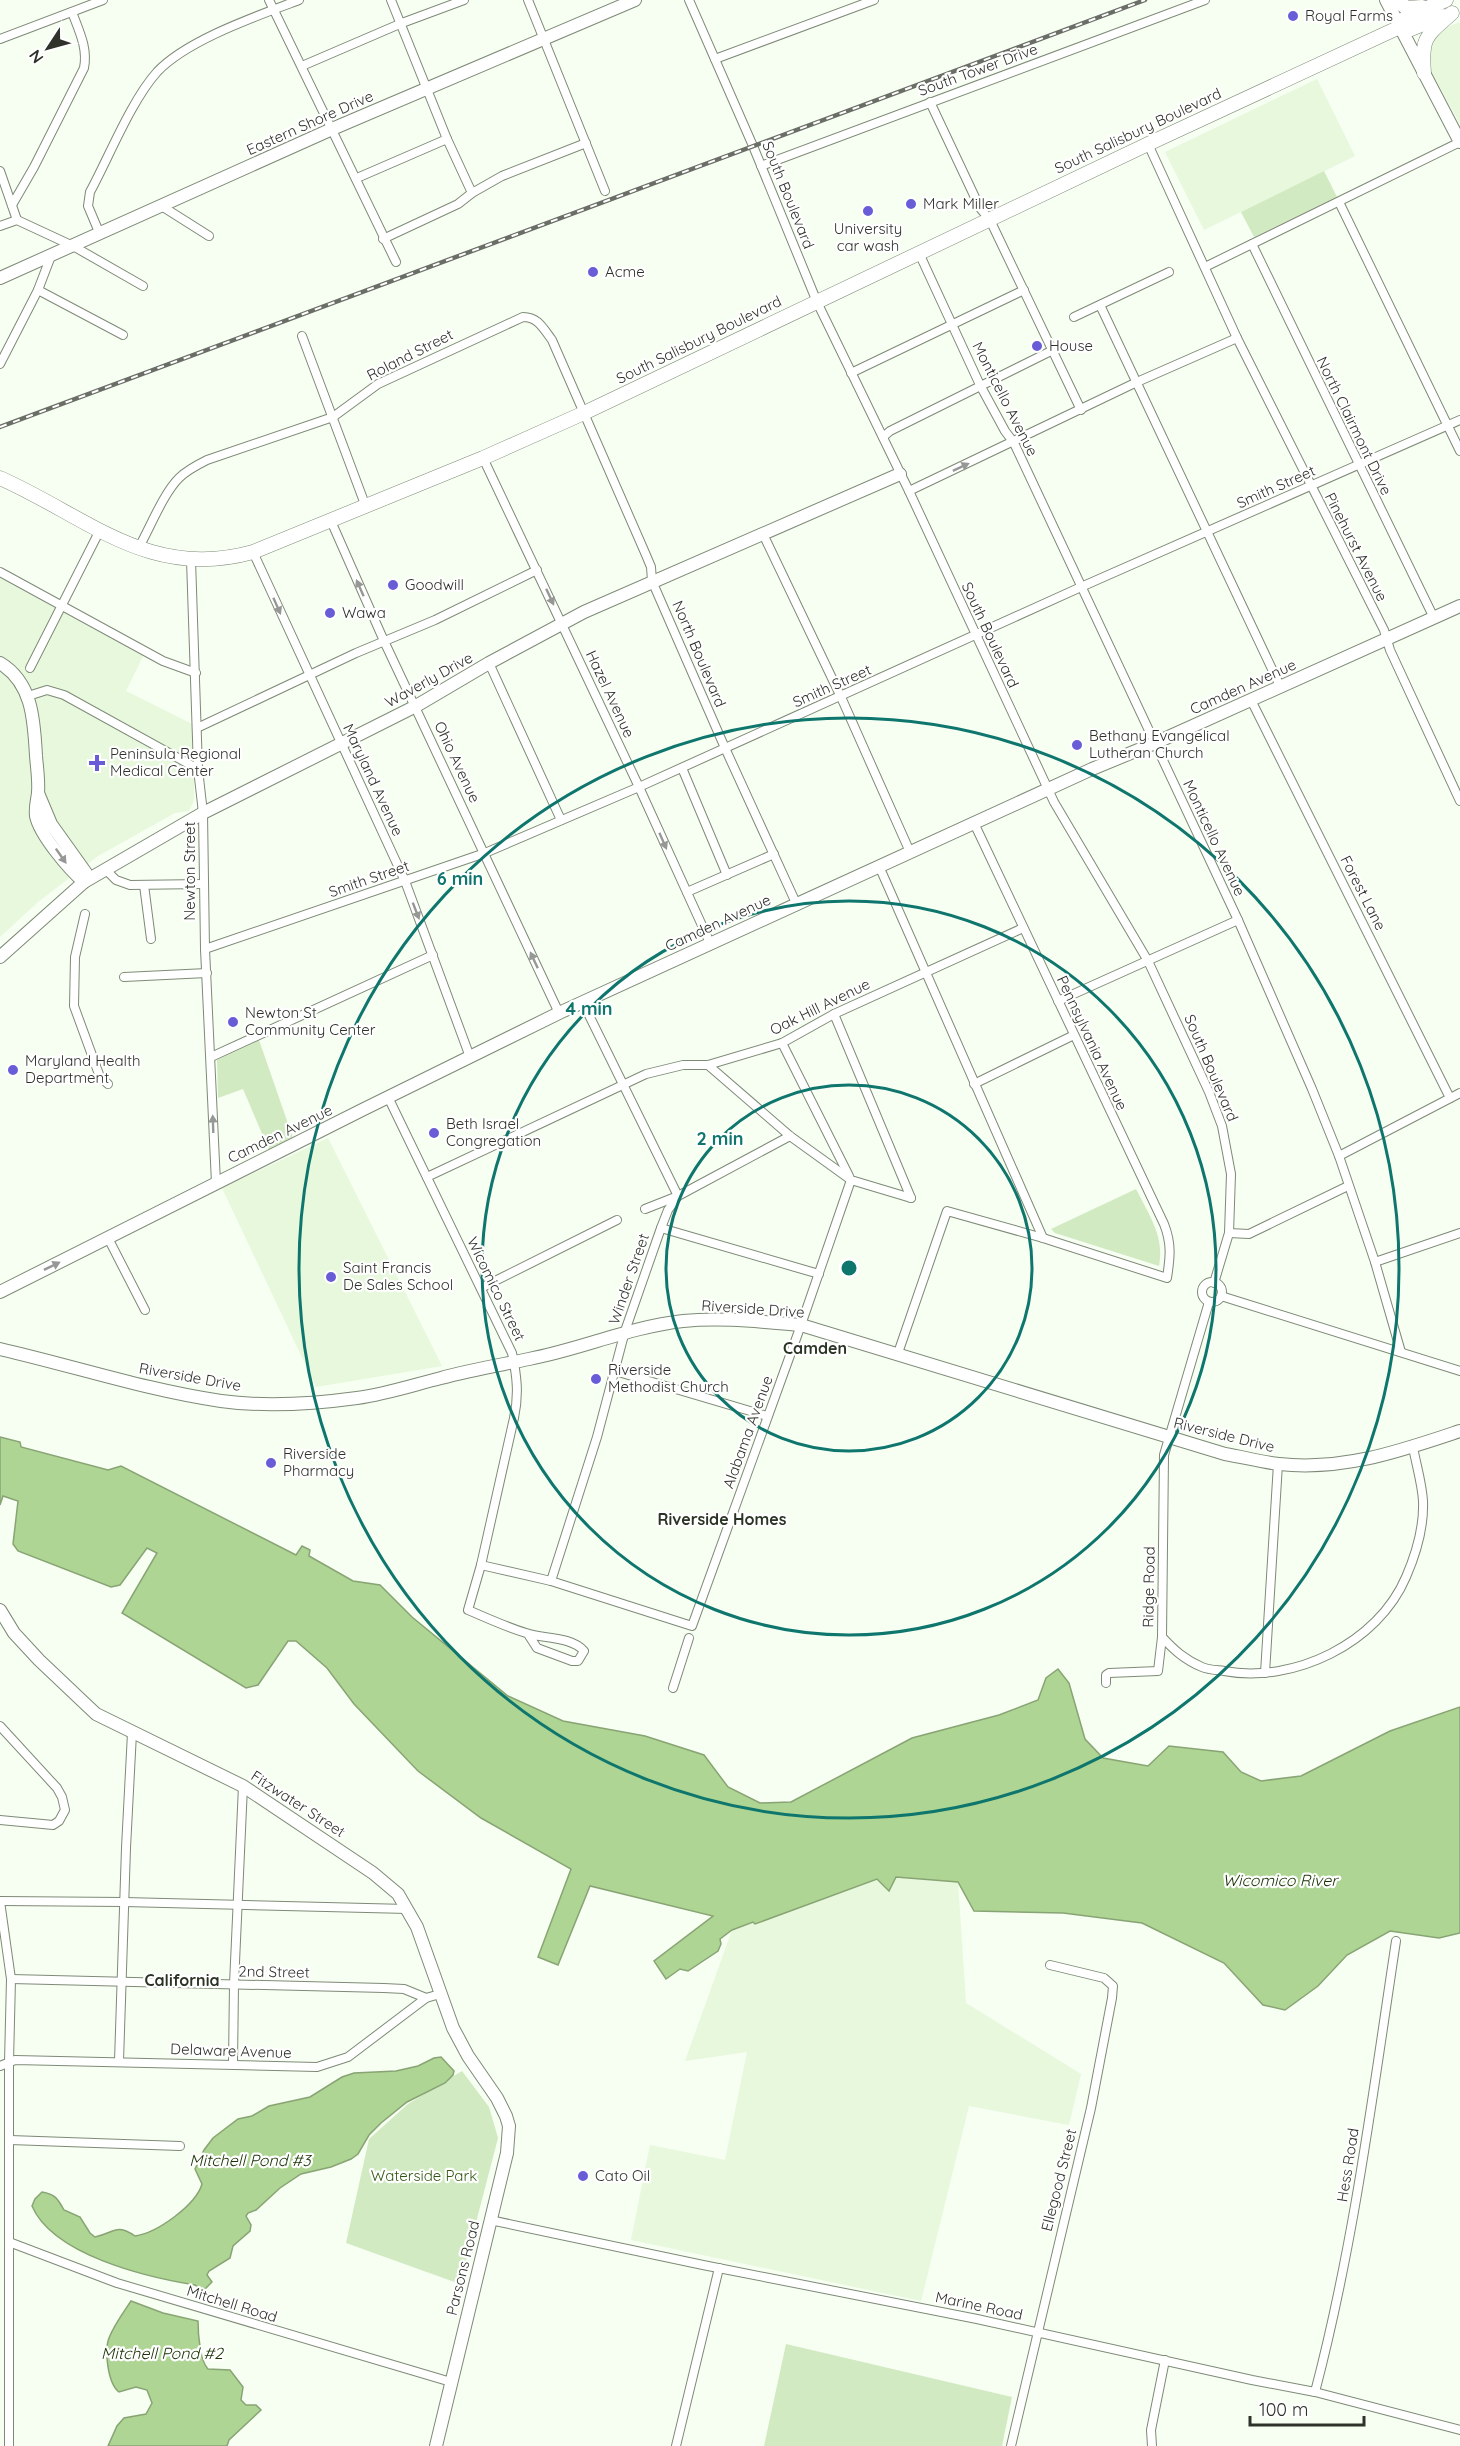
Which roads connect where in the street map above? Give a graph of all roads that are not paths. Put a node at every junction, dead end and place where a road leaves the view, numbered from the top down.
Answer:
1 (104, 0) edge
2 (270, 0) edge
3 (299, 0) edge
4 (391, 0) edge
5 (464, 0) edge
6 (528, 0) edge
7 (635, 0) edge
8 (689, 0) edge
9 (874, 0) edge
10 (1205, 0) edge
11 (1386, 0) edge
12 (1395, 0) edge
13 (1446, 0) edge
14 (1431, 6) junction
15 (273, 10) junction
16 (72, 12) junction
17 (1456, 12) edge
18 (402, 23) junction
19 (1400, 27) junction
20 (543, 38) junction
21 (0, 39) edge
22 (715, 59) junction
23 (302, 66) junction
24 (1424, 73) junction
25 (427, 88) junction
26 (930, 102) junction
27 (332, 129) junction
28 (447, 140) junction
29 (1460, 142) edge
30 (586, 143) junction
31 (1148, 144) junction
32 (761, 166) junction
33 (0, 171) edge
34 (357, 178) junction
35 (605, 191) dead end
36 (472, 193) junction
37 (1339, 202) junction
38 (12, 205) junction
39 (160, 205) junction
40 (17, 220) junction
41 (990, 220) junction
42 (0, 226) edge
43 (99, 232) junction
44 (209, 236) dead end
45 (383, 239) junction
46 (1252, 244) junction
47 (73, 246) junction
48 (919, 253) junction
49 (51, 256) junction
50 (396, 262) dead end
51 (1205, 267) junction
52 (1169, 272) dead end
53 (0, 278) edge
54 (143, 286) dead end
55 (38, 290) junction
56 (1024, 290) junction
57 (817, 302) junction
58 (1100, 305) junction
59 (1074, 317) dead end
60 (953, 324) junction
61 (123, 335) dead end
62 (302, 336) dead end
63 (1237, 338) junction
64 (1053, 350) junction
65 (0, 364) edge
66 (851, 373) junction
67 (1137, 382) junction
68 (980, 385) junction
69 (1081, 410) junction
70 (584, 413) junction
71 (333, 417) junction
72 (1460, 420) edge
73 (1448, 426) junction
74 (883, 437) junction
75 (1014, 442) junction
76 (1460, 451) edge
77 (483, 458) junction
78 (1358, 466) junction
79 (900, 474) junction
80 (0, 478) edge
81 (1310, 486) junction
82 (909, 491) junction
83 (366, 507) junction
84 (331, 521) junction
85 (100, 530) junction
86 (1206, 533) junction
87 (763, 534) junction
88 (138, 549) junction
89 (253, 552) junction
90 (191, 560) junction
91 (537, 570) junction
92 (0, 572) edge
93 (652, 581) junction
94 (1082, 587) junction
95 (63, 605) junction
96 (1460, 606) edge
97 (1434, 618) junction
98 (563, 625) junction
99 (976, 636) junction
100 (1387, 639) junction
101 (384, 641) junction
102 (0, 663) edge
103 (489, 663) junction
104 (30, 668) dead end
105 (196, 673) junction
106 (308, 675) junction
107 (1280, 686) junction
108 (28, 696) junction
109 (841, 697) junction
110 (1251, 700) junction
111 (416, 706) junction
112 (197, 728) junction
113 (341, 742) junction
114 (1155, 743) junction
115 (725, 748) junction
116 (682, 768) junction
117 (198, 769) junction
118 (639, 787) junction
119 (1048, 791) junction
120 (1460, 801) edge
121 (203, 813) junction
122 (561, 820) junction
123 (974, 823) junction
124 (910, 852) junction
125 (485, 854) junction
126 (774, 854) junction
127 (879, 866) junction
128 (105, 869) junction
129 (727, 874) junction
130 (405, 881) junction
131 (84, 882) junction
132 (203, 884) junction
133 (144, 885) junction
134 (687, 892) junction
135 (796, 903) junction
136 (86, 914) dead end
137 (1238, 920) junction
138 (1023, 928) junction
139 (151, 939) dead end
140 (710, 943) junction
141 (205, 949) junction
142 (433, 955) junction
143 (0, 957) edge
144 (1148, 961) junction
145 (207, 973) junction
146 (924, 974) junction
147 (124, 976) dead end
148 (1058, 1001) junction
149 (583, 1003) junction
150 (559, 1013) junction
151 (834, 1014) junction
152 (1074, 1035) junction
153 (782, 1043) junction
154 (211, 1057) junction
155 (470, 1057) junction
156 (708, 1065) junction
157 (108, 1084) dead end
158 (622, 1084) junction
159 (974, 1084) junction
160 (1460, 1093) edge
161 (388, 1097) junction
162 (1450, 1098) junction
163 (790, 1136) junction
164 (1339, 1156) junction
165 (427, 1177) junction
166 (851, 1180) junction
167 (216, 1183) junction
168 (1348, 1186) junction
169 (678, 1196) junction
170 (645, 1209) dead end
171 (617, 1220) dead end
172 (661, 1228) junction
173 (1229, 1233) junction
174 (1460, 1233) edge
175 (108, 1238) junction
176 (1043, 1238) junction
177 (1375, 1262) junction
178 (819, 1274) junction
179 (1214, 1283) junction
180 (481, 1288) junction
181 (0, 1292) edge
182 (1221, 1296) junction
183 (1209, 1302) junction
184 (145, 1310) dead end
185 (801, 1325) junction
186 (625, 1331) junction
187 (0, 1349) edge
188 (1401, 1352) junction
189 (898, 1353) junction
190 (513, 1361) junction
191 (615, 1371) junction
192 (1460, 1371) edge
193 (767, 1416) junction
194 (1460, 1431) edge
195 (1168, 1436) junction
196 (1413, 1447) junction
197 (1278, 1464) junction
198 (481, 1565) junction
199 (551, 1581) junction
200 (0, 1610) edge
201 (528, 1634) junction
202 (1162, 1637) junction
203 (689, 1638) dead end
204 (1265, 1673) junction
205 (1106, 1683) dead end
206 (673, 1688) dead end
207 (0, 1726) edge
208 (132, 1733) junction
209 (243, 1786) junction
210 (0, 1820) edge
211 (0, 1901) edge
212 (124, 1902) junction
213 (239, 1905) junction
214 (408, 1909) junction
215 (1396, 1941) dead end
216 (1050, 1965) dead end
217 (11, 1979) junction
218 (121, 1980) junction
219 (234, 1984) junction
220 (440, 1994) junction
221 (426, 1998) junction
222 (119, 2061) junction
223 (4, 2064) edge
224 (233, 2064) junction
225 (497, 2098) joint
226 (10, 2140) junction
227 (180, 2146) dead end
228 (490, 2220) junction
229 (9, 2242) junction
230 (719, 2268) junction
231 (1036, 2332) junction
232 (1165, 2360) junction
233 (451, 2382) junction
234 (1315, 2392) junction
235 (1460, 2430) edge
236 (9, 2446) edge
237 (435, 2446) edge
238 (675, 2446) edge
239 (1011, 2446) edge
240 (1152, 2446) edge

1 - 16 street
2 - 15 street
3 - 15 street
4 - 18 street
5 - 18 street
6 - 20 street
7 - 20 street, Eastern Shore Drive
8 - 22 street, South Boulevard
9 - 22 street
10 - 26 street, South Tower Drive
11 - 19 street
12 - 14 main road
13 - 14 main road, South Salisbury Boulevard
14 - 19 main road, South Salisbury Boulevard
15 - 23 street
15 - 43 street
16 - 21 street
16 - 38 street
17 - 19 main road, South Salisbury Boulevard
17 - 24 main road
18 - 23 street
18 - 25 street
19 - 24 street
19 - 31 main road, South Salisbury Boulevard
20 - 25 street, Eastern Shore Drive
20 - 30 street
22 - 32 street, South Boulevard
23 - 27 street
24 - 29 street
25 - 27 street, Eastern Shore Drive
25 - 28 street
26 - 32 street, South Tower Drive
26 - 41 street
27 - 34 street
27 - 39 street, Eastern Shore Drive
28 - 34 street
28 - 36 street
29 - 37 street
30 - 35 street
30 - 36 street
31 - 41 main road, South Salisbury Boulevard
31 - 51 street, Pinehurst Avenue
32 - 57 street, South Boulevard
33 - 38 street
34 - 45 street
36 - 45 street
37 - 46 street
37 - 73 street
38 - 40 street
39 - 43 street, Eastern Shore Drive
39 - 44 street
40 - 42 street
40 - 47 street
41 - 48 main road, South Salisbury Boulevard
41 - 56 street
43 - 47 street, Eastern Shore Drive
45 - 50 street
46 - 51 street
46 - 78 street, North Clairmont Drive
47 - 49 street, Eastern Shore Drive
47 - 54 street
48 - 57 main road, South Salisbury Boulevard
48 - 60 street, Monticello Avenue
49 - 53 street, Eastern Shore Drive
49 - 55 street
51 - 63 street, Pinehurst Avenue
52 - 58 street
55 - 61 street
55 - 65 street
56 - 60 street
56 - 64 street
57 - 66 street, South Boulevard
57 - 70 main road, South Salisbury Boulevard
58 - 59 street
58 - 67 street
60 - 66 street
60 - 68 street, Monticello Avenue
62 - 71 street
63 - 67 street
63 - 81 street, Pinehurst Avenue
64 - 68 street
64 - 69 street
66 - 74 street, South Boulevard
67 - 69 street
67 - 86 street
68 - 74 street
68 - 75 street, Monticello Avenue
69 - 75 street
70 - 71 street, Roland Street
70 - 77 main road, South Salisbury Boulevard
70 - 93 street, North Boulevard
71 - 83 street
71 - 88 street, Roland Street
72 - 73 street, Smith Street
73 - 76 street
73 - 78 street, Smith Street
74 - 79 street, South Boulevard
82 -> 75 street
75 - 94 street, Monticello Avenue
77 - 83 main road, South Salisbury Boulevard
77 - 91 street, Hazel Avenue
78 - 81 street, Smith Street
78 - 97 street, North Clairmont Drive
79 - 82 street, South Boulevard
79 - 87 street, Waverly Drive
80 - 85 main road, South Salisbury Boulevard
81 - 86 street, Smith Street
81 - 100 street, Pinehurst Avenue
82 - 99 street, South Boulevard
83 - 84 main road, South Salisbury Boulevard
84 - 89 main road, South Salisbury Boulevard
101 -> 84 street, Ohio Avenue
85 - 88 main road, South Salisbury Boulevard
85 - 95 street
86 - 94 street, Smith Street
86 - 107 street
87 - 93 street, Waverly Drive
87 - 109 street
88 - 90 main road, South Salisbury Boulevard
89 - 90 main road, South Salisbury Boulevard
89 -> 106 street, Maryland Avenue
90 - 105 street, Newton Street
91 -> 98 street, Hazel Avenue
91 - 101 street
92 - 95 street
93 - 98 street, Waverly Drive
93 - 115 street, North Boulevard
94 - 99 street, Smith Street
94 - 114 street, Monticello Avenue
95 - 104 street
95 - 105 street
96 - 97 street, Camden Avenue
97 - 100 street, Camden Avenue
98 - 103 street, Waverly Drive
98 - 118 street, Hazel Avenue
99 - 109 street, Smith Street
99 - 119 street, South Boulevard
100 - 107 street, Camden Avenue
100 - 120 street, Pinehurst Avenue
101 - 106 street
101 - 111 street, Ohio Avenue
102 - 108 street
103 - 111 street, Waverly Drive
103 - 122 street
105 - 112 street, Newton Street
106 - 112 street
106 - 113 street, Maryland Avenue
107 - 110 street, Camden Avenue
108 - 117 street
108 - 131 street
109 - 115 street, Smith Street
109 - 124 street
110 - 114 street, Camden Avenue
110 - 162 street, Forest Lane
111 - 113 street, Waverly Drive
111 - 125 street, Ohio Avenue
112 - 117 street, Newton Street
113 - 121 street, Waverly Drive
113 - 130 street, Maryland Avenue
114 - 119 street, Camden Avenue
114 - 137 street, Monticello Avenue
115 - 116 street, Smith Street
115 - 126 street, North Boulevard
116 - 118 street, Smith Street
116 - 129 street
117 - 121 street, Newton Street
118 - 122 street, Smith Street
118 -> 134 street, Hazel Avenue
119 - 123 street, Camden Avenue
119 - 144 street, South Boulevard
121 - 128 street, Waverly Drive
121 - 132 street, Newton Street
122 - 125 street, Smith Street
123 - 124 street, Camden Avenue
123 - 138 street, Pennsylvania Avenue
124 - 127 street, Camden Avenue
125 - 130 street, Smith Street
150 -> 125 street, Ohio Avenue
126 - 129 street
126 - 135 street, North Boulevard
127 - 135 street, Camden Avenue
127 - 146 street
128 - 131 street, Waverly Drive
128 - 133 street
129 - 134 street
130 - 141 street, Smith Street
130 -> 142 street, Maryland Avenue
131 - 143 street, Waverly Drive
132 - 133 street
132 - 141 street, Newton Street
133 - 139 street
134 - 140 street, Hazel Avenue
135 - 140 street, Camden Avenue
136 - 157 street
137 - 144 street
137 - 164 street, Monticello Avenue
138 - 146 street, Oak Hill Avenue
138 - 148 street, Pennsylvania Avenue
140 - 149 street, Camden Avenue
141 - 145 street, Newton Street
142 - 154 street
142 - 155 street, Maryland Avenue
144 - 148 street
144 - 173 street, South Boulevard
145 - 147 street
145 - 154 street, Newton Street
146 - 151 street, Oak Hill Avenue
146 - 159 street
148 - 152 street, Pennsylvania Avenue
149 - 150 street, Camden Avenue
149 - 158 street
150 - 155 street, Camden Avenue
151 - 153 street, Oak Hill Avenue
151 - 166 street
152 - 159 street
152 - 176 street, Pennsylvania Avenue
153 - 156 street, Oak Hill Avenue
153 - 166 street
167 -> 154 street, Newton Street
155 - 161 street, Camden Avenue
156 - 158 street, Oak Hill Avenue
156 - 163 street
158 - 165 street, Oak Hill Avenue
158 - 169 street
159 - 176 street
160 - 162 street
161 - 165 street, Wicomico Street
161 - 167 street, Camden Avenue
162 - 164 street
163 - 166 street
163 - 169 street
164 - 168 street, Monticello Avenue
165 - 180 street, Wicomico Street
166 - 178 street, Alabama Avenue
167 - 175 street, Camden Avenue
168 - 173 street
168 - 177 street, Monticello Avenue
169 - 170 street
169 - 172 street, Winder Street
171 - 180 street
172 - 178 street
172 - 186 street, Winder Street
173 - 179 street, South Boulevard
174 - 177 street
181 -> 175 street, Camden Avenue
175 - 184 street
176 - 189 street
177 - 188 street, Monticello Avenue
178 - 185 street, Alabama Avenue
179 - 182 street
179 - 183 street
180 - 190 street, Wicomico Street
182 - 183 street
182 - 188 street
183 - 195 street
185 - 186 street, Riverside Drive
185 - 189 street, Riverside Drive
185 - 193 street, Alabama Avenue
186 - 190 street, Riverside Drive
186 - 191 street, Winder Street
187 - 190 street, Riverside Drive
188 - 192 street
189 - 195 street, Riverside Drive
190 - 198 street, Wicomico Street
191 - 193 street
191 - 199 street, Winder Street
193 - 199 street, Alabama Avenue
194 - 196 street, Riverside Drive
195 - 197 street, Riverside Drive
195 - 202 street, Ridge Road
196 - 197 street, Riverside Drive
196 - 204 street, Ridge Road
197 - 204 street
198 - 199 street
198 - 201 street, Wicomico Street
200 - 208 street, Fitzwater Street
201 - 201 street
202 - 204 street, Ridge Road
202 - 205 street
203 - 206 street
207 - 210 street
208 - 209 street, Fitzwater Street
208 - 212 street
209 - 213 street
209 - 214 street, Fitzwater Street
211 - 212 street
211 - 217 street
212 - 213 street
212 - 218 street
213 - 214 street
213 - 219 street
214 - 220 street, Fitzwater Street
215 - 234 street, Hess Road
216 - 231 street, Ellegood Street
217 - 218 street, 2nd Street
217 - 223 street
218 - 219 street, 2nd Street
218 - 222 street
219 - 221 street, 2nd Street
219 - 224 street
220 - 221 street, Delaware Avenue
220 - 225 street, Fitzwater Street
221 - 224 street, Delaware Avenue
222 - 223 street, Delaware Avenue
222 - 224 street, Delaware Avenue
223 - 226 street
225 - 228 street, Parsons Road
226 - 227 street
226 - 229 street
228 - 230 street, Marine Road
228 - 233 street, Parsons Road
229 - 233 street, Mitchell Road
229 - 236 street
230 - 231 street, Marine Road
230 - 238 street
231 - 232 street, Marine Road
231 - 239 street, Ellegood Street
232 - 234 street, Marine Road
232 - 240 street
233 - 237 street, Parsons Road
234 - 235 street, Marine Road

